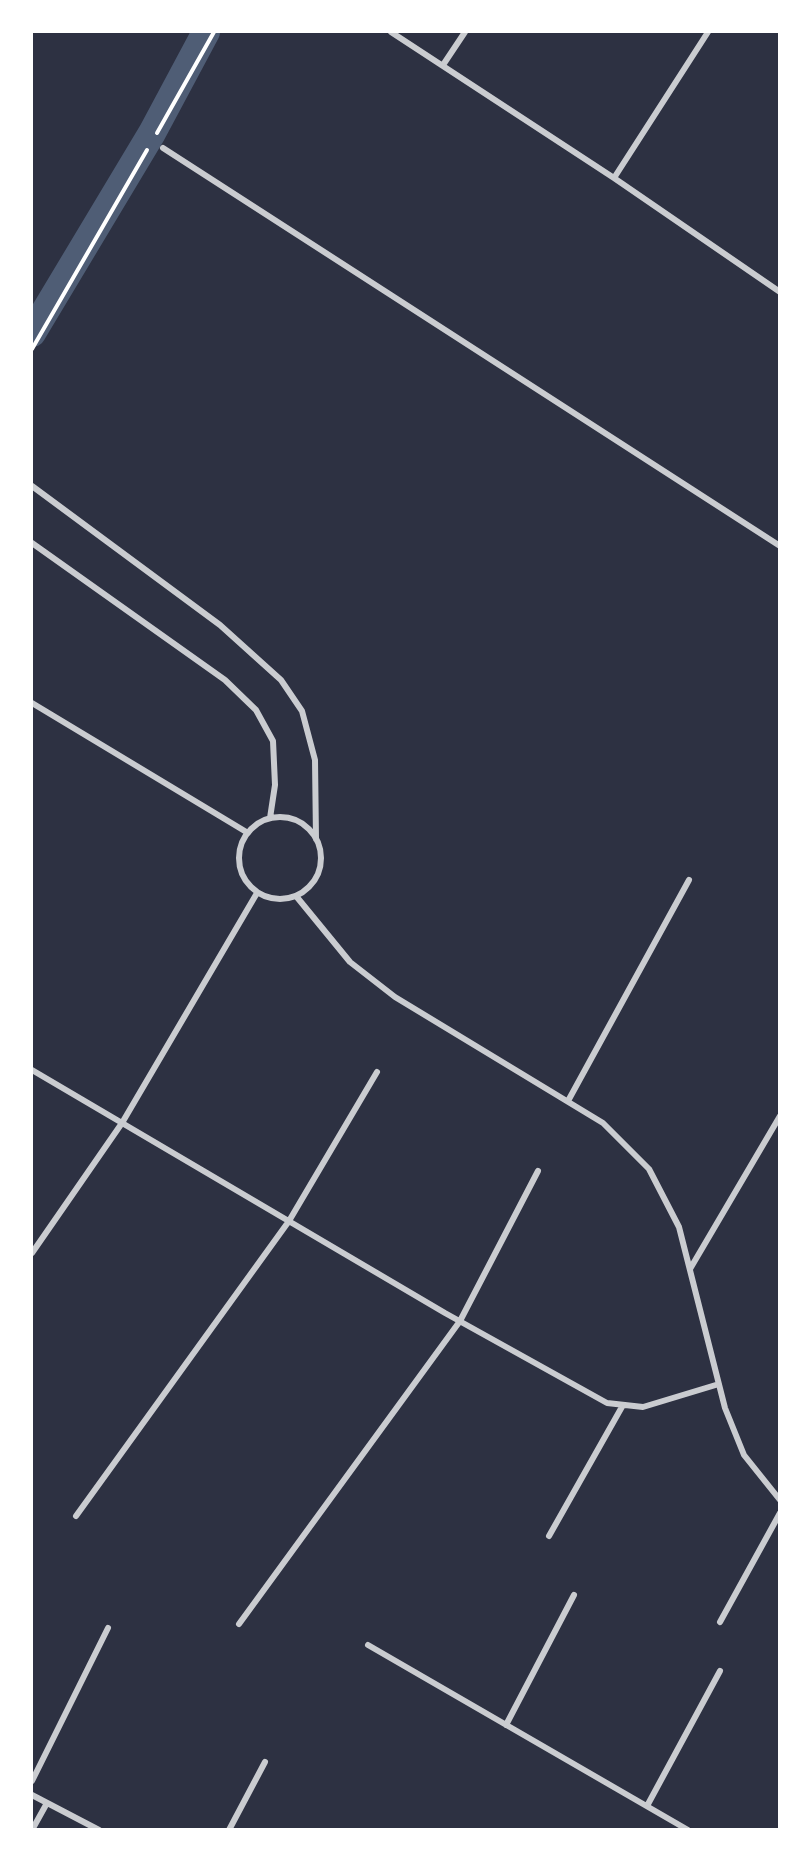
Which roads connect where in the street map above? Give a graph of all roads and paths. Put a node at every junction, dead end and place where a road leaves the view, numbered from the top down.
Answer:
1 (214, 32) edge
2 (391, 32) edge
3 (465, 32) edge
4 (708, 32) edge
5 (443, 65) junction
6 (155, 136) dead end
7 (149, 147) dead end
8 (163, 148) dead end
9 (614, 178) junction
10 (780, 292) edge
11 (32, 349) edge
12 (32, 486) edge
13 (32, 543) edge
14 (780, 546) edge
15 (32, 703) edge
16 (270, 818) junction
17 (248, 833) junction
18 (316, 839) junction
19 (689, 880) dead end
20 (257, 893) junction
21 (296, 896) junction
22 (32, 1070) edge
23 (377, 1072) dead end
24 (568, 1101) junction
25 (780, 1116) edge
26 (122, 1123) junction
27 (538, 1171) dead end
28 (289, 1221) junction
29 (32, 1253) edge
30 (690, 1269) junction
31 (460, 1321) junction
32 (719, 1384) junction
33 (623, 1405) junction
34 (780, 1500) edge
35 (780, 1513) edge
36 (76, 1516) dead end
37 (549, 1536) dead end
38 (574, 1595) dead end
39 (720, 1622) dead end
40 (239, 1624) dead end
41 (108, 1628) dead end
42 (368, 1645) dead end
43 (720, 1671) dead end
44 (506, 1725) junction
45 (265, 1762) dead end
46 (32, 1781) edge
47 (32, 1794) edge
48 (47, 1803) junction
49 (647, 1806) junction
50 (32, 1830) edge
51 (99, 1830) edge
52 (229, 1830) edge
53 (687, 1830) edge

1 - 6 path
2 - 5 street
3 - 5 street
4 - 9 street
5 - 9 street
7 - 11 path
8 - 14 street
9 - 10 street
12 - 18 street
13 - 16 street
15 - 17 street
16 - 17 street
16 - 18 street
17 - 20 street
18 - 21 street
19 - 24 street
20 - 21 street
20 - 26 street
21 - 24 street
22 - 26 street
23 - 28 street
24 - 30 street
25 - 30 street
26 - 28 street
26 - 29 street
27 - 31 street
28 - 31 street
28 - 36 street
30 - 32 street
31 - 33 street
31 - 40 street
32 - 33 street
32 - 34 street
33 - 37 street
35 - 39 street
38 - 44 street
41 - 46 street
42 - 44 street
43 - 49 street
44 - 49 street
45 - 52 street
47 - 48 street
48 - 50 street
48 - 51 street
49 - 53 street

